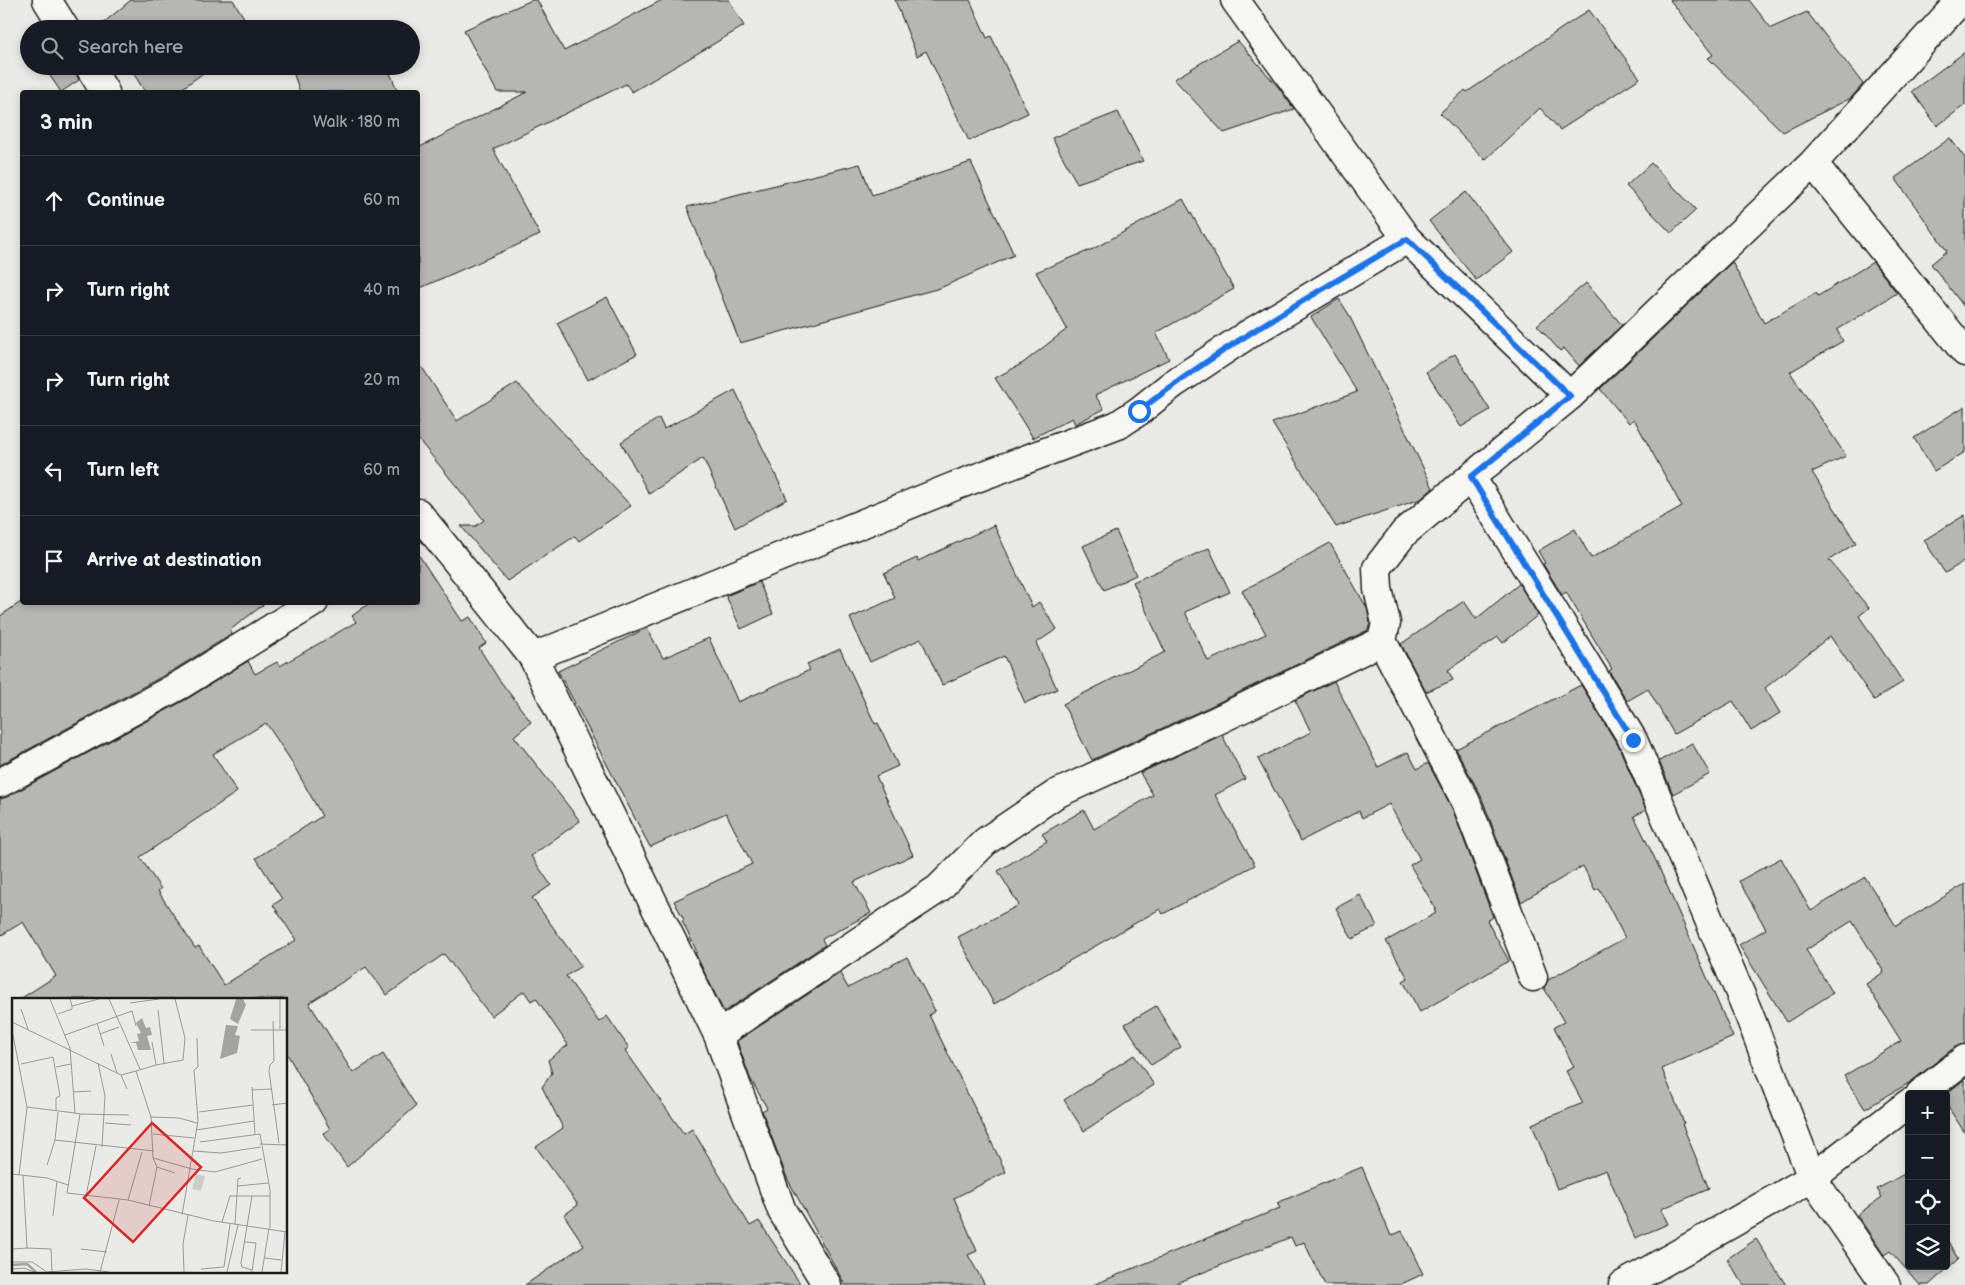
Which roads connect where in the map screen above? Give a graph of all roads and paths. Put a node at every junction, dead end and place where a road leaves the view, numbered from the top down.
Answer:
1 (1235, 0) edge
2 (1961, 0) edge
3 (52, 2) edge
4 (61, 20) edge
5 (95, 75) edge
6 (104, 90) edge
7 (1813, 163) junction
8 (1407, 239) junction
9 (1965, 352) edge
10 (1570, 396) junction
11 (1471, 477) junction
12 (422, 528) edge
13 (309, 605) edge
14 (1382, 641) junction
15 (533, 657) junction
16 (0, 783) edge
17 (1534, 977) dead end
18 (718, 1036) junction
19 (1965, 1059) edge
20 (1925, 1090) edge
21 (1905, 1106) edge
22 (1812, 1178) junction
23 (827, 1285) edge
24 (1623, 1285) edge
25 (1886, 1285) edge

1 - 8 street
2 - 7 street
3 - 4 street
5 - 6 street
7 - 9 street
7 - 10 street
8 - 10 street
8 - 15 street
10 - 11 street
11 - 14 street
11 - 22 street
12 - 15 street
13 - 16 street
14 - 17 street
14 - 18 street
15 - 18 street
18 - 23 street
19 - 20 street
21 - 22 street
22 - 24 street
22 - 25 street

